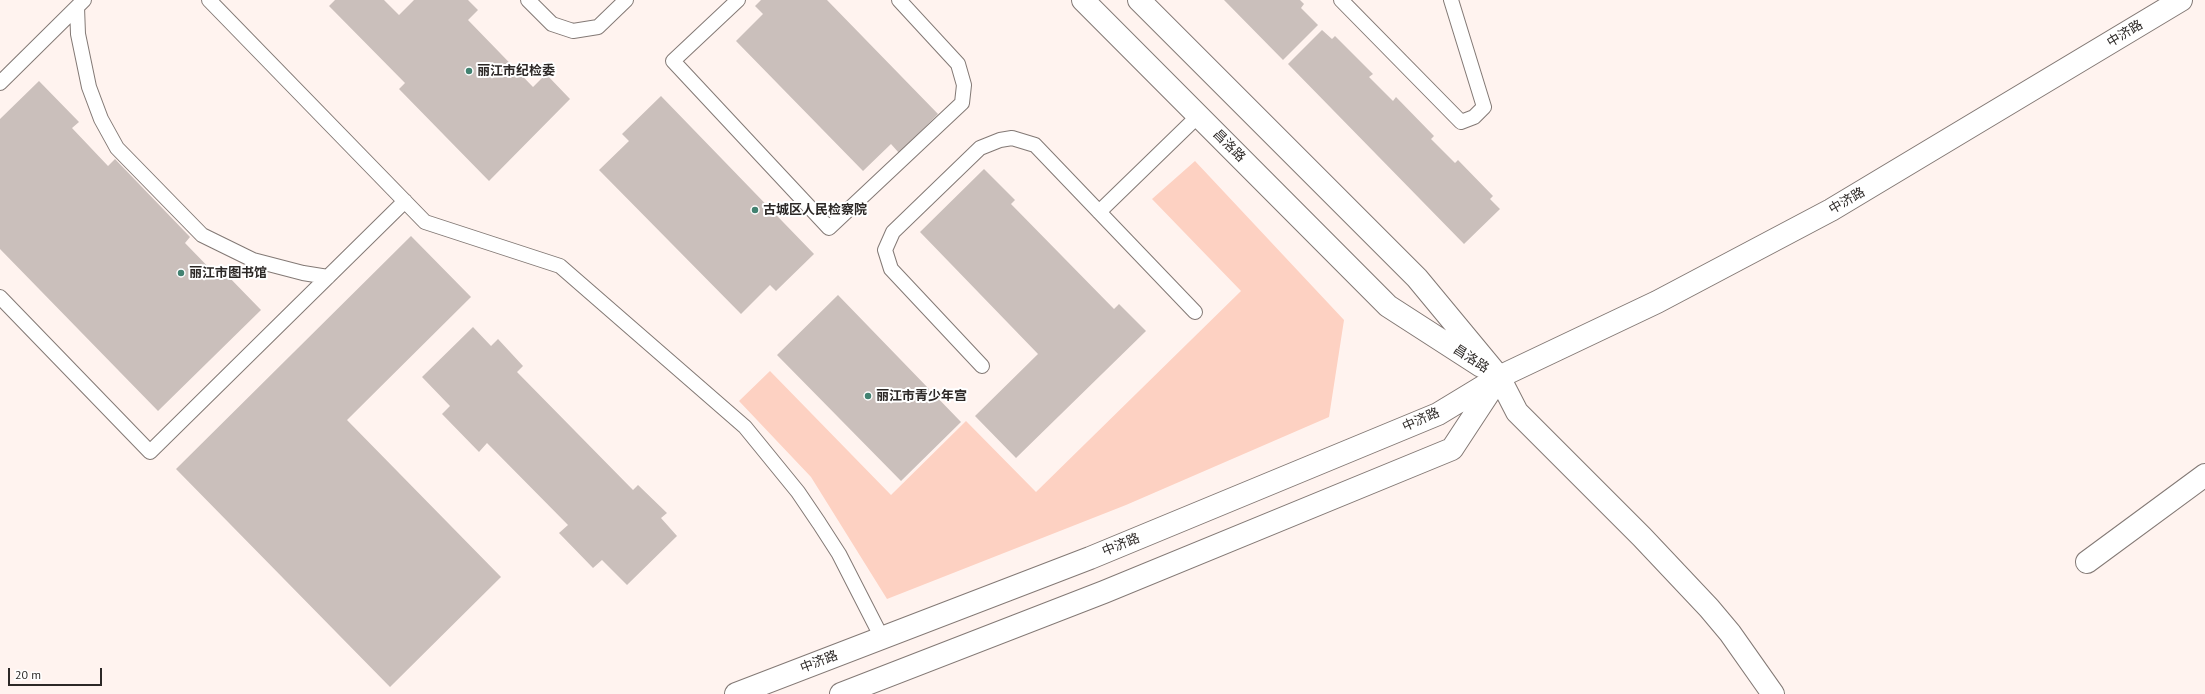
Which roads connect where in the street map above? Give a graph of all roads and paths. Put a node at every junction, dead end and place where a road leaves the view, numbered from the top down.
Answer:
1 (209, 0) edge
2 (528, 0) edge
3 (626, 0) edge
4 (738, 0) edge
5 (1083, 0) edge
6 (1139, 0) edge
7 (1342, 0) edge
8 (1451, 0) edge
9 (2181, 0) edge
10 (902, 1) edge
11 (80, 4) edge
12 (0, 83) edge
13 (1198, 116) junction
14 (405, 201) junction
15 (1099, 212) junction
16 (328, 277) junction
17 (0, 297) edge
18 (1195, 312) dead end
19 (982, 366) dead end
20 (1499, 377) junction
21 (2205, 475) edge
22 (2087, 562) dead end
23 (882, 638) junction
24 (736, 694) edge
25 (841, 694) edge
26 (1774, 694) edge

1 - 14 lane
2 - 3 lane
4 - 10 lane
5 - 13 street, 昌洛路
6 - 20 street, 昌洛路
7 - 8 lane
9 - 20 street, 中济路
11 - 12 lane
11 - 16 lane
13 - 15 lane
13 - 20 street, 昌洛路
14 - 16 lane
14 - 23 lane
15 - 18 lane
15 - 19 lane
16 - 17 lane
20 - 23 street, 中济路
20 - 25 street
20 - 26 street
21 - 22 street
23 - 24 street, 中济路

